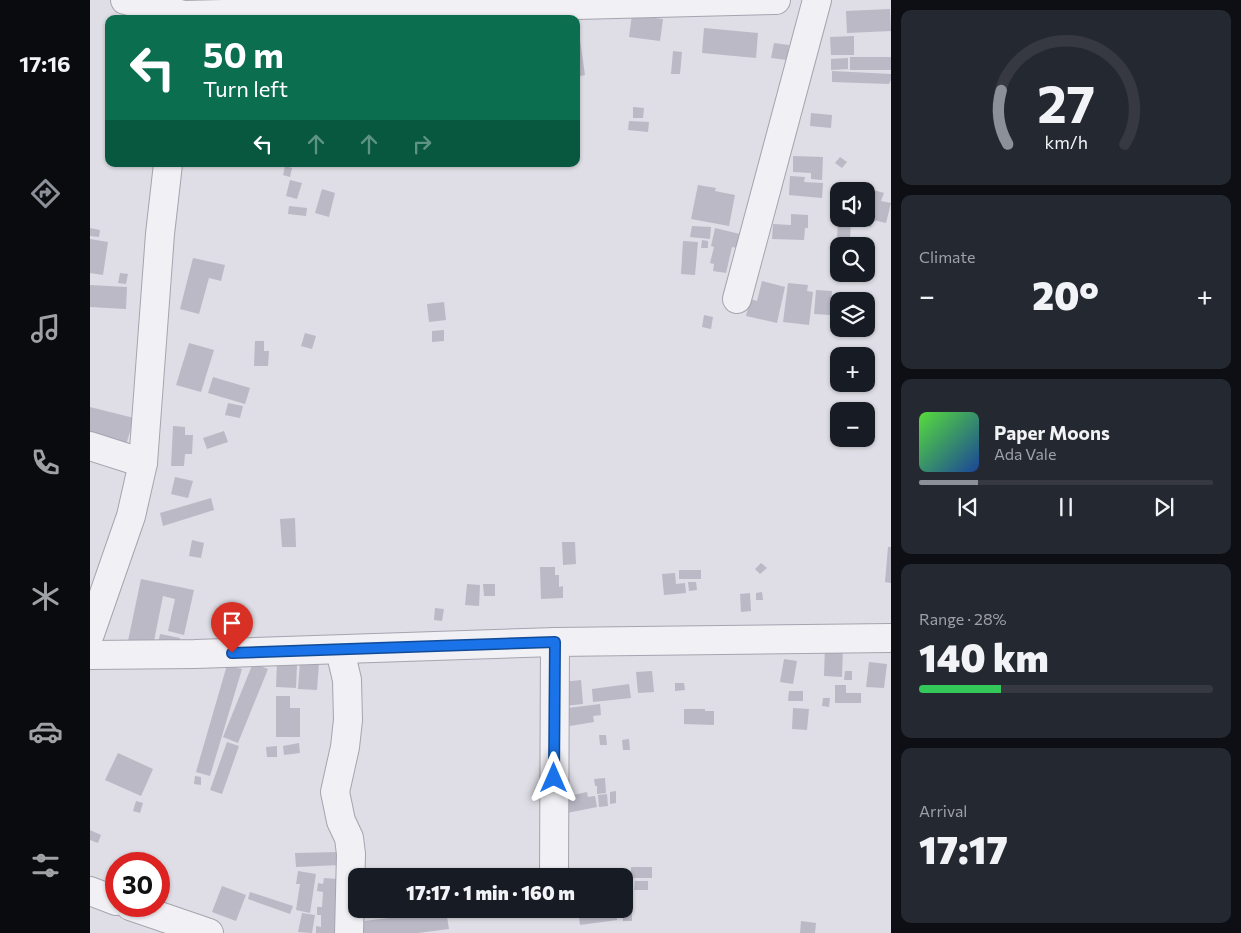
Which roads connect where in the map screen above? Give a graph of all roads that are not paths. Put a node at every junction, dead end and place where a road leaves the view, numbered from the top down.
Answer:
1 (125, 0) edge
2 (776, 0) edge
3 (817, 0) edge
4 (185, 11) edge
5 (168, 167) edge
6 (737, 299) dead end
7 (90, 446) edge
8 (143, 463) junction
9 (90, 634) edge
10 (891, 638) edge
11 (555, 642) junction
12 (340, 650) junction
13 (90, 654) edge
14 (554, 868) edge
15 (90, 891) edge
16 (105, 897) edge
17 (162, 917) edge
18 (209, 933) edge
19 (349, 933) edge

1 - 4 street
2 - 4 street
3 - 6 street
5 - 8 street
7 - 8 street
8 - 9 street
10 - 11 street
11 - 12 street
11 - 14 street
12 - 13 street
12 - 19 street
15 - 16 street
17 - 18 street

